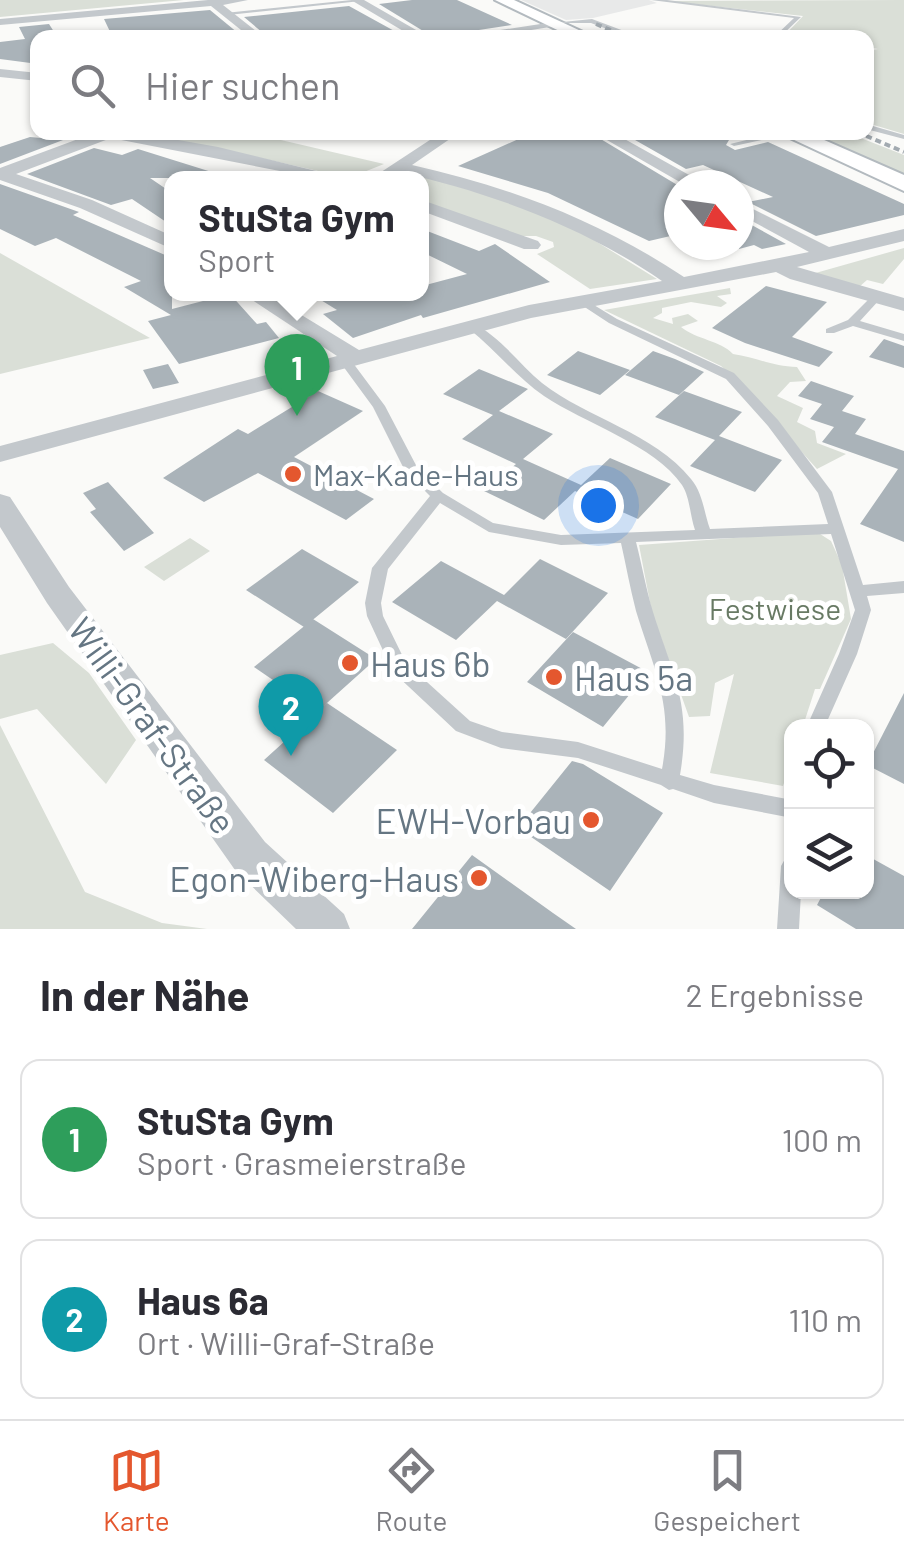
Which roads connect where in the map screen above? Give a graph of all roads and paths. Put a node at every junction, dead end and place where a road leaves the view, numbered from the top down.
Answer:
1 (243, 0) edge
2 (485, 0) edge
3 (502, 0) edge
4 (654, 0) edge
5 (357, 1) edge
6 (214, 2) junction
7 (228, 13) junction
8 (75, 15) junction
9 (0, 22) edge
10 (550, 25) junction
11 (85, 28) dead end
12 (249, 30) edge
13 (410, 30) edge
14 (513, 30) edge
15 (557, 30) edge
16 (565, 30) edge
17 (618, 30) edge
18 (784, 30) edge
19 (0, 74) edge
20 (30, 76) edge
21 (874, 128) edge
22 (904, 137) edge
23 (91, 140) edge
24 (150, 140) edge
25 (441, 140) edge
26 (615, 140) edge
27 (754, 140) edge
28 (804, 140) edge
29 (734, 144) dead end
30 (400, 166) junction
31 (670, 170) edge
32 (304, 171) edge
33 (392, 171) edge
34 (420, 171) edge
35 (429, 173) edge
36 (0, 174) edge
37 (904, 184) edge
38 (429, 209) edge
39 (754, 215) edge
40 (904, 235) edge
41 (164, 239) edge
42 (531, 245) dead end
43 (827, 254) junction
44 (778, 266) junction
45 (682, 284) junction
46 (876, 298) junction
47 (263, 301) edge
48 (584, 302) junction
49 (904, 305) edge
50 (852, 322) junction
51 (472, 326) junction
52 (830, 331) dead end
53 (904, 338) edge
54 (352, 361) junction
55 (0, 454) edge
56 (438, 496) junction
57 (0, 502) edge
58 (837, 529) junction
59 (704, 532) junction
60 (628, 540) junction
61 (904, 587) edge
62 (858, 591) junction
63 (819, 719) edge
64 (669, 782) junction
65 (788, 809) edge
66 (790, 899) edge
67 (328, 929) edge
68 (788, 929) edge

1 - 6 street
2 - 10 main road
3 - 10 main road
4 - 18 lane
5 - 7 lane
5 - 13 street
6 - 7 street
6 - 8 street
7 - 12 street
8 - 9 street
8 - 11 street
10 - 14 street
10 - 15 main road
10 - 16 main road
10 - 17 lane
19 - 20 street
21 - 22 lane
23 - 36 street
24 - 32 street
25 - 30 street
26 - 31 street
27 - 29 lane
28 - 37 main road
30 - 33 street
30 - 34 street
35 - 45 street
36 - 41 street
38 - 42 street
39 - 43 street
40 - 43 street
43 - 44 street
44 - 45 street
44 - 46 street
45 - 48 street
46 - 49 street
46 - 50 lane
47 - 54 street
48 - 51 street
48 - 58 lane
50 - 52 lane
50 - 53 lane
51 - 54 street
51 - 59 lane
54 - 55 street
54 - 56 lane
56 - 60 lane
56 - 64 lane
57 - 67 street, Willi-Graf-Straße
58 - 59 lane
58 - 62 lane
59 - 60 lane
60 - 64 lane
61 - 62 lane
62 - 63 lane
64 - 65 lane
66 - 68 lane

